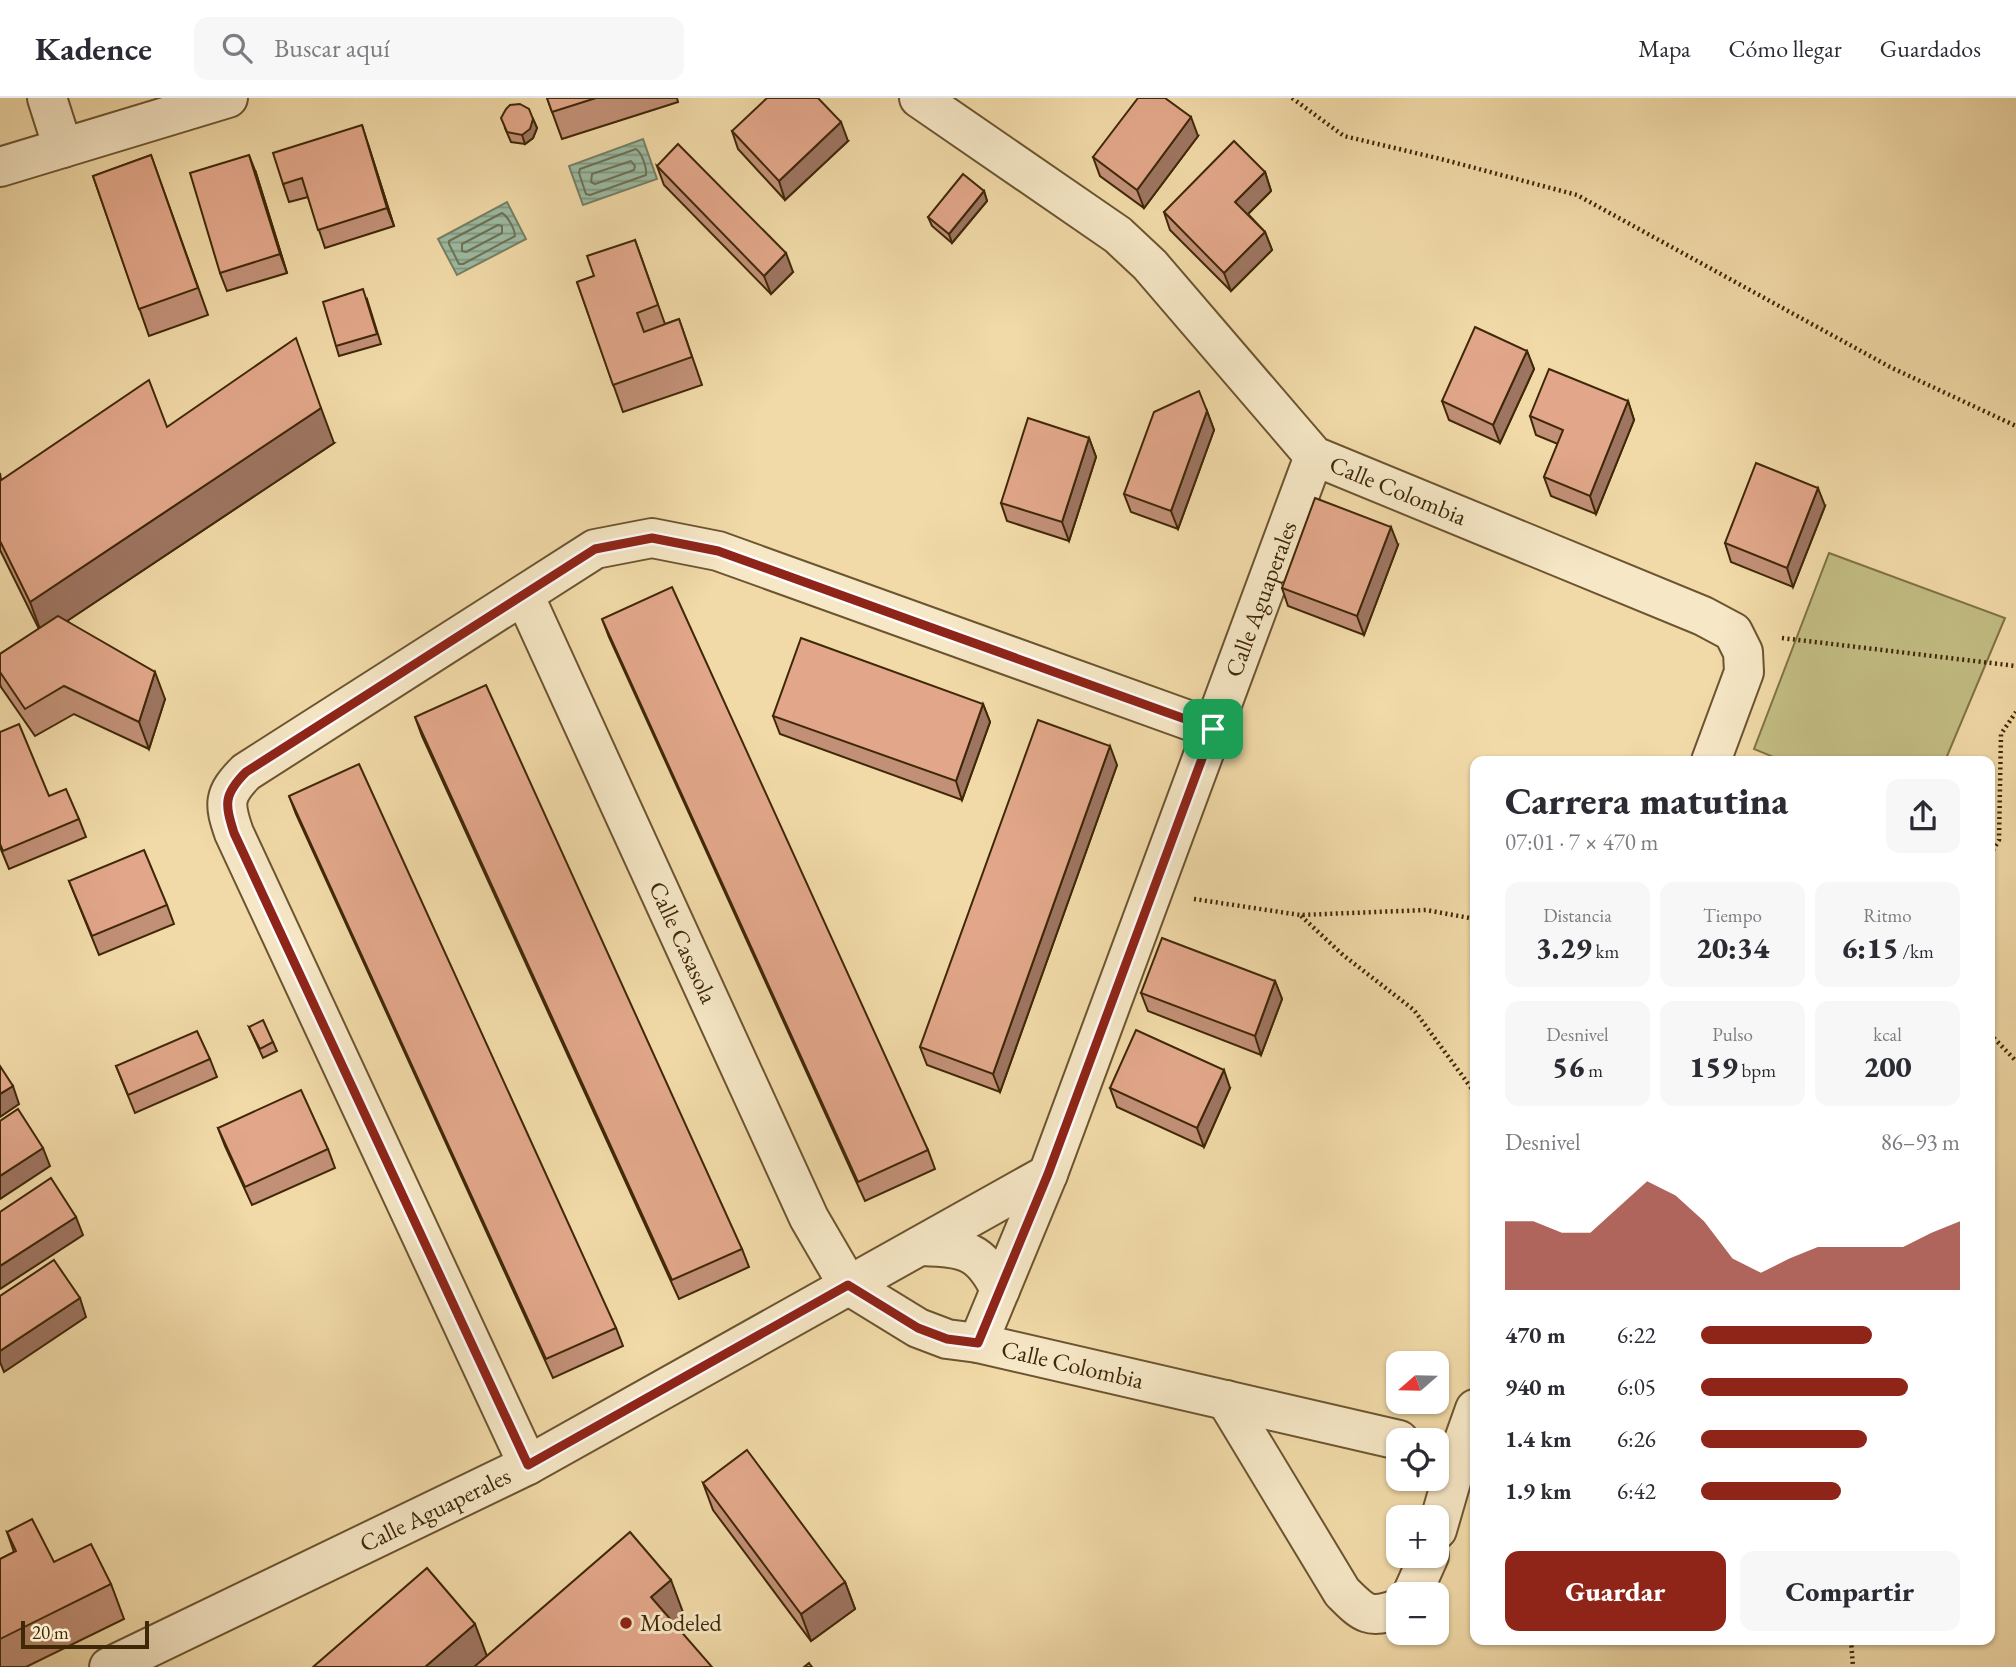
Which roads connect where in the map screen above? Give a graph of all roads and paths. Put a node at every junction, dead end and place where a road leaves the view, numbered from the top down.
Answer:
1 (47, 98) edge
2 (228, 98) edge
3 (919, 98) edge
4 (1292, 98) edge
5 (63, 148) junction
6 (0, 167) edge
7 (2016, 426) edge
8 (1314, 456) junction
9 (524, 596) junction
10 (1733, 632) junction
11 (2016, 666) edge
12 (2016, 712) edge
13 (1213, 729) junction
14 (1713, 756) edge
15 (1995, 847) edge
16 (1152, 892) junction
17 (1300, 915) junction
18 (1470, 918) edge
19 (1995, 1039) edge
20 (2016, 1061) edge
21 (1470, 1086) edge
22 (1048, 1174) junction
23 (920, 1245) junction
24 (848, 1285) junction
25 (1000, 1290) junction
26 (978, 1343) junction
27 (1226, 1400) junction
28 (1470, 1417) edge
29 (1386, 1437) edge
30 (1449, 1450) edge
31 (528, 1465) junction
32 (1386, 1613) edge
33 (1851, 1645) edge
34 (109, 1667) edge
35 (1853, 1667) edge

1 - 5 street
2 - 5 street
3 - 8 street, Calle Colombia
4 - 7 path
5 - 6 street
8 - 10 street, Calle Colombia
8 - 13 street, Calle Aguaperales
9 - 13 street
9 - 24 street, Calle Casasola
9 - 31 street
10 - 11 path
10 - 14 street
12 - 15 path
13 - 16 street, Calle Aguaperales
16 - 17 path
16 - 22 street, Calle Aguaperales
17 - 18 path
17 - 21 path
19 - 20 path
22 - 23 street, Calle Aguaperales
22 - 25 street, Calle Aguaperales
23 - 24 street, Calle Aguaperales
23 - 25 street
24 - 26 street, Calle Colombia
24 - 31 street, Calle Aguaperales
25 - 26 street, Calle Aguaperales
26 - 27 street, Calle Colombia
27 - 29 street, Calle Colombia
27 - 32 street
28 - 30 street
31 - 34 street, Calle Aguaperales
33 - 35 path

